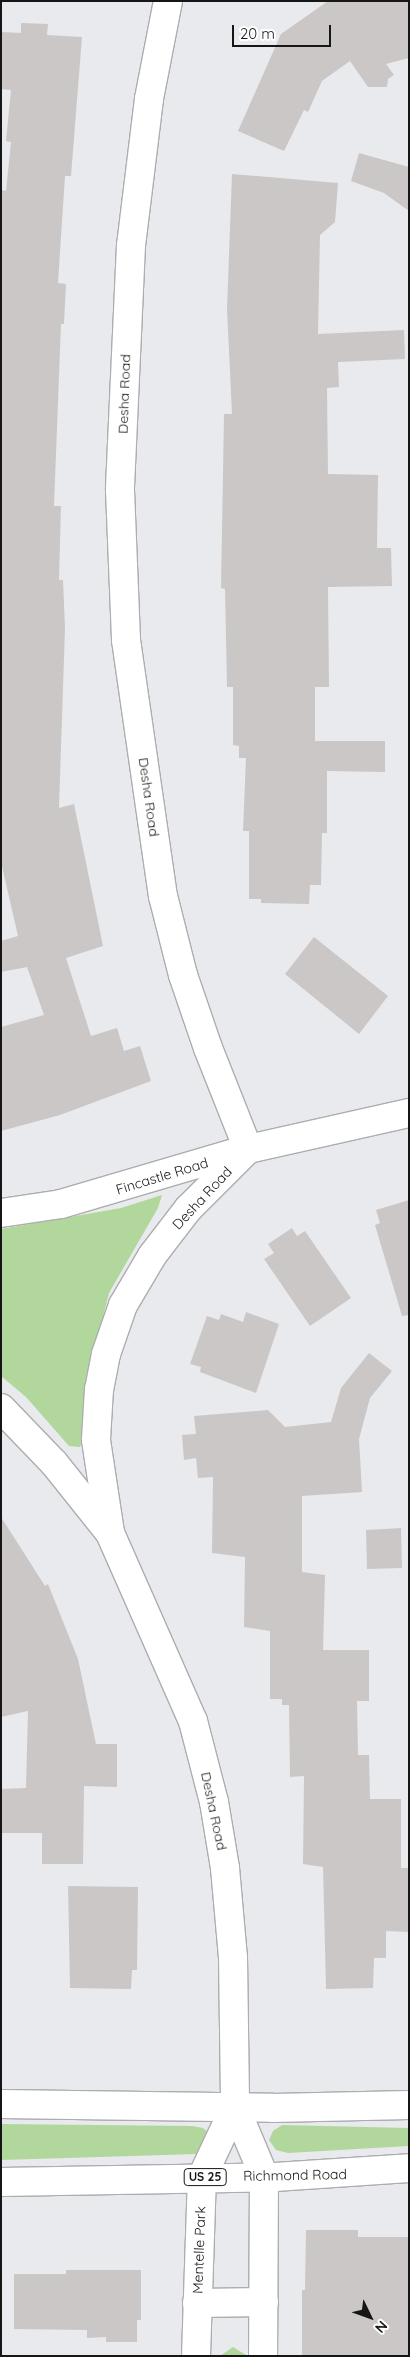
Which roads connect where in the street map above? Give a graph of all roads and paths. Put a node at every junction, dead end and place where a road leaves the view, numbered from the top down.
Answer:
1 (168, 1) edge
2 (409, 1113) edge
3 (248, 1149) junction
4 (1, 1213) edge
5 (1, 1408) edge
6 (110, 1533) junction
7 (1, 2104) edge
8 (409, 2105) edge
9 (235, 2107) junction
10 (409, 2168) edge
11 (264, 2176) junction
12 (202, 2177) junction
13 (1, 2182) edge
14 (264, 2302) junction
15 (197, 2303) junction
16 (196, 2356) edge
17 (264, 2356) edge

1 - 3 street, Desha Road
2 - 3 street, Fincastle Road
3 - 4 street, Fincastle Road
3 - 6 street, Desha Road
5 - 6 street, Desha Road
6 - 9 street, Desha Road
7 - 9 street
8 - 9 street
9 - 11 street
9 - 12 street, Mentelle Park
10 - 11 street, Richmond Road / US 25
11 - 12 street, Richmond Road / US 25
11 - 14 street
12 - 13 street, Richmond Road / US 25
12 - 15 street, Mentelle Park
14 - 15 street
14 - 17 street
15 - 16 street, Mentelle Park

